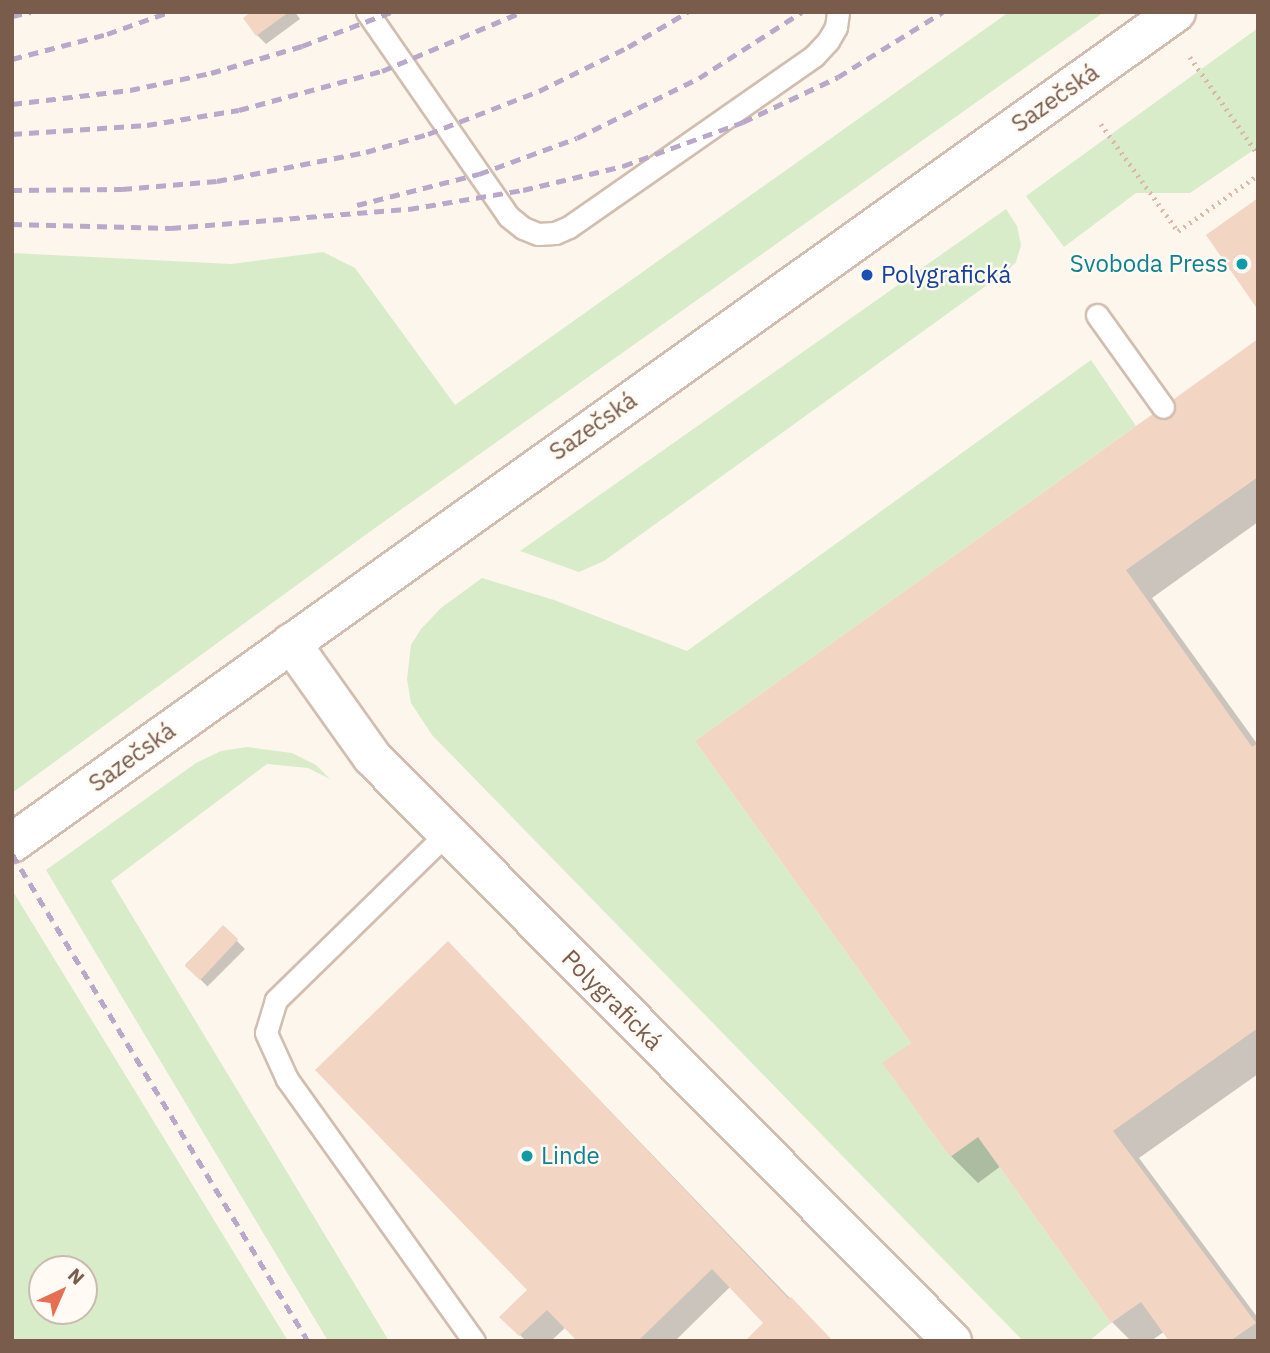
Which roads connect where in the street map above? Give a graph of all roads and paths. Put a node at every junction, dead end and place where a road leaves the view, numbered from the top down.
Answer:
1 (367, 12) edge
2 (838, 12) edge
3 (1176, 12) edge
4 (1190, 57) dead end
5 (1101, 124) dead end
6 (1258, 154) edge
7 (1258, 175) edge
8 (1097, 315) dead end
9 (1163, 407) dead end
10 (291, 643) junction
11 (446, 834) junction
12 (12, 843) edge
13 (474, 1341) edge
14 (952, 1341) edge

1 - 2 lane
3 - 10 street, Sazečská
4 - 6 path
5 - 7 path
8 - 9 lane
10 - 11 street, Polygrafická
10 - 12 street, Sazečská
11 - 13 lane
11 - 14 street, Polygrafická

